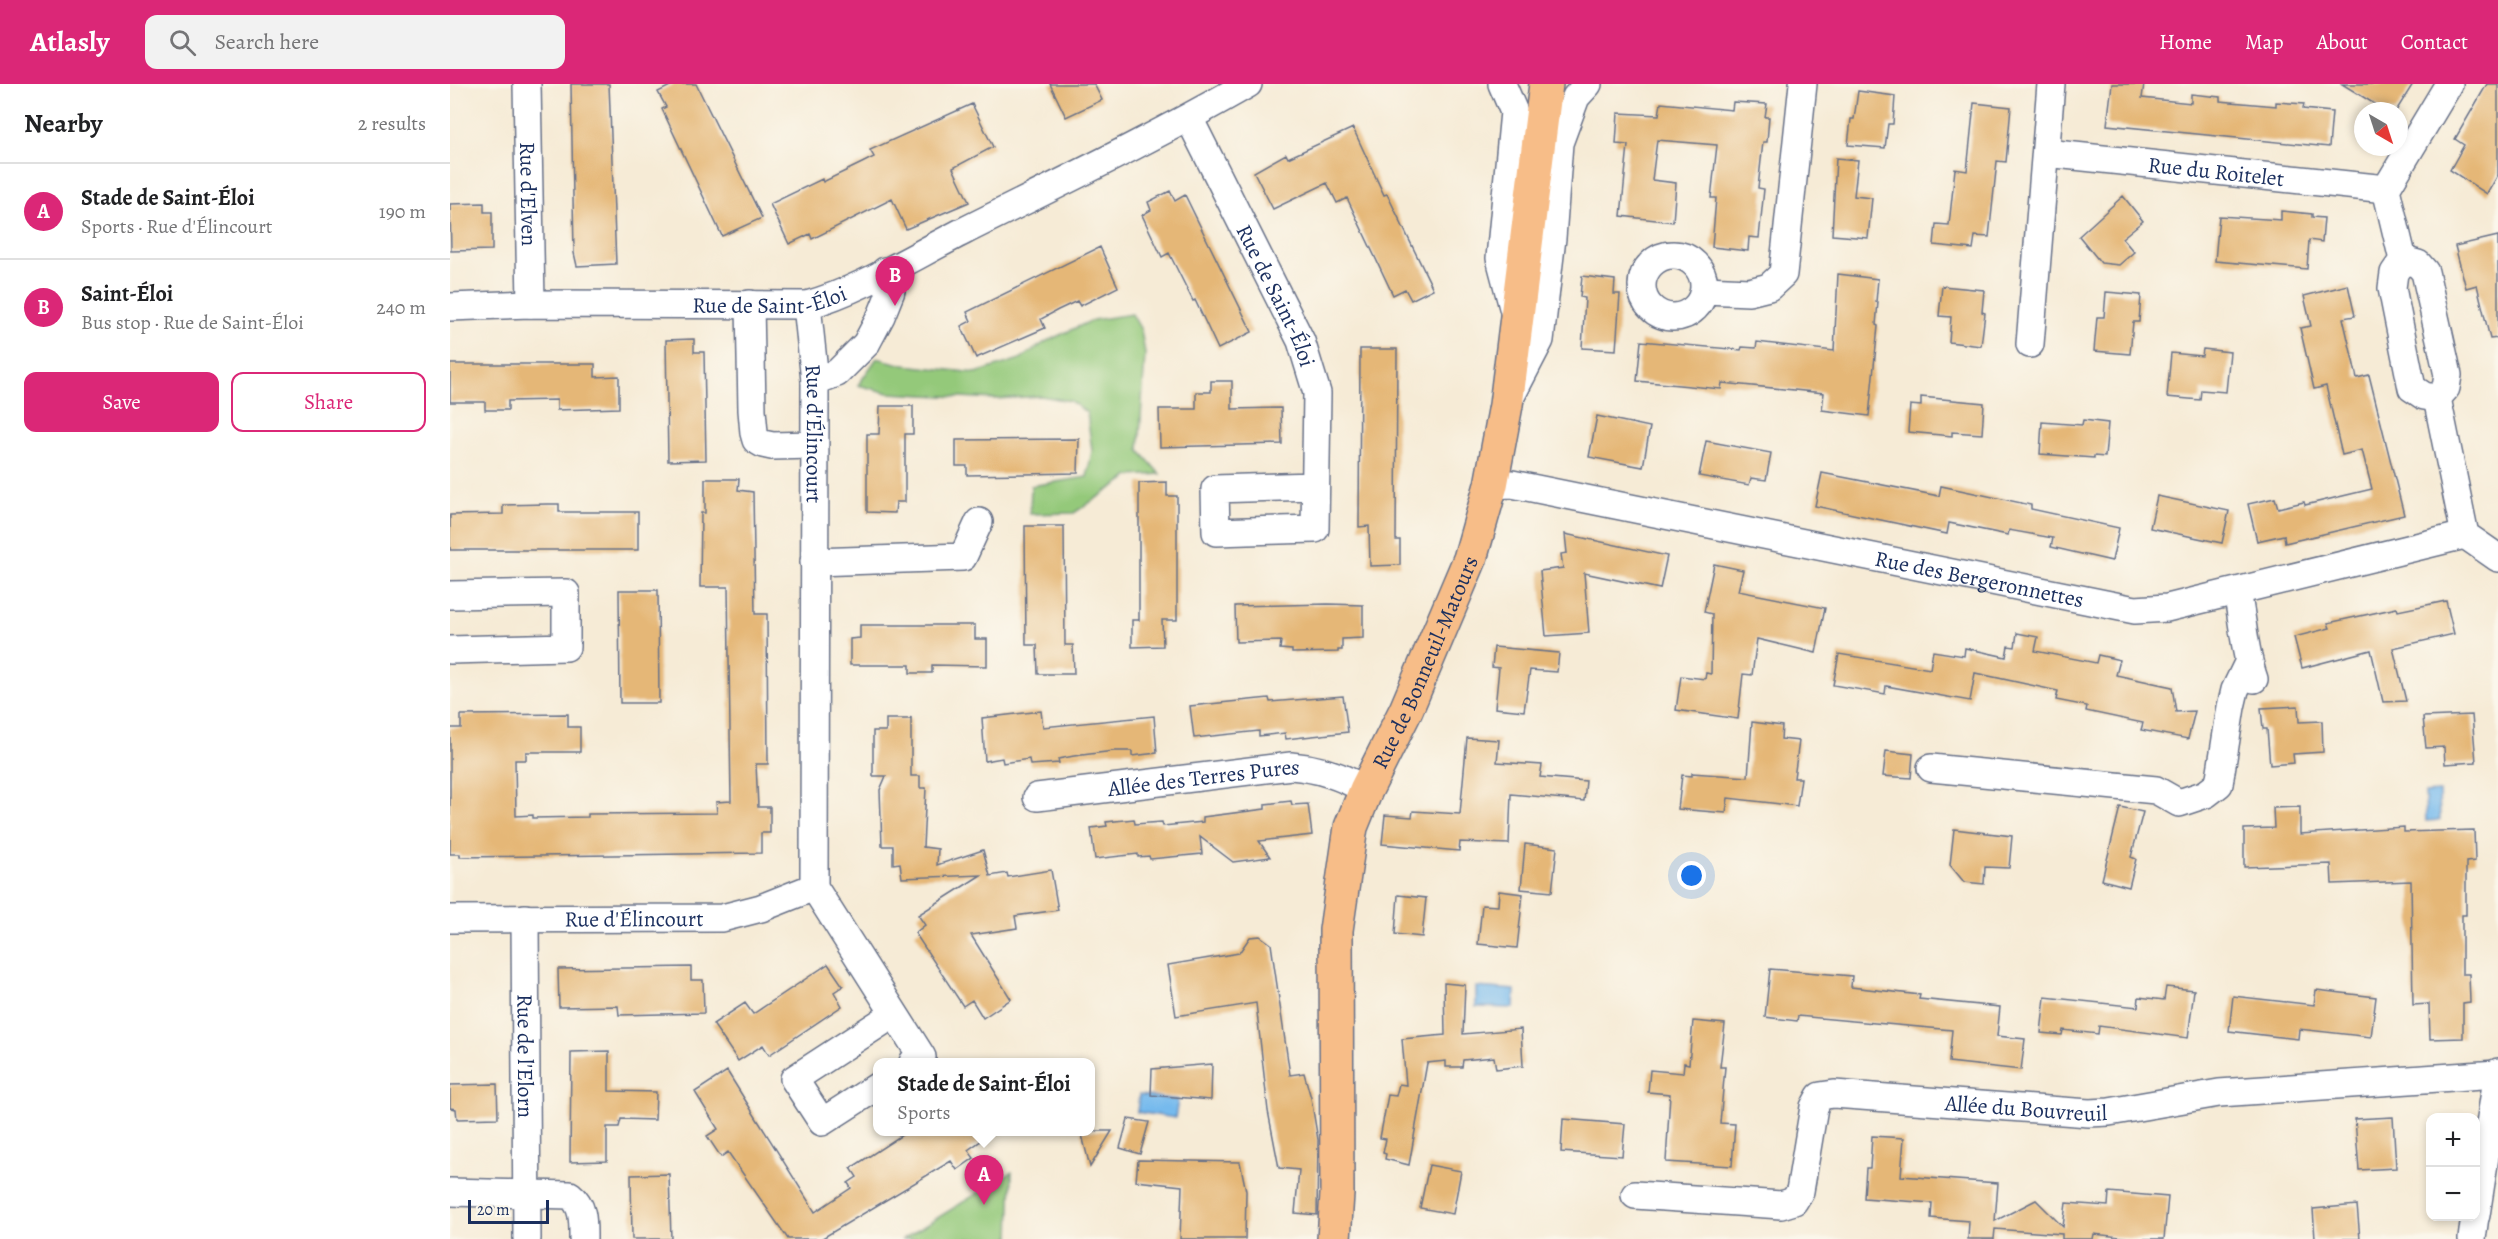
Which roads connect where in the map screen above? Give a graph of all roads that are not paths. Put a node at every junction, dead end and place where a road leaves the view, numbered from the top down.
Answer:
1 (527, 84) edge
2 (1248, 84) edge
3 (1502, 84) edge
4 (1546, 84) edge
5 (1588, 84) edge
6 (1803, 84) edge
7 (2051, 84) edge
8 (2449, 84) edge
9 (1189, 118) junction
10 (2046, 153) junction
11 (2386, 189) junction
12 (2403, 260) junction
13 (885, 271) junction
14 (1704, 290) dead end
15 (531, 304) junction
16 (750, 304) junction
17 (807, 305) junction
18 (450, 307) edge
19 (1516, 320) junction
20 (2030, 344) dead end
21 (814, 381) junction
22 (2437, 398) junction
23 (1506, 405) junction
24 (814, 445) junction
25 (1491, 485) junction
26 (1314, 486) dead end
27 (980, 522) dead end
28 (2465, 535) junction
29 (2498, 558) edge
30 (814, 562) junction
31 (2236, 592) junction
32 (450, 595) edge
33 (450, 650) edge
34 (1931, 768) dead end
35 (1366, 790) junction
36 (1037, 797) dead end
37 (814, 887) junction
38 (525, 918) junction
39 (450, 919) edge
40 (894, 1014) junction
41 (917, 1058) edge
42 (2498, 1073) edge
43 (873, 1089) edge
44 (2491, 1158) edge
45 (450, 1192) edge
46 (527, 1195) junction
47 (1635, 1195) dead end
48 (2480, 1198) edge
49 (2474, 1221) edge
50 (527, 1239) edge
51 (583, 1239) edge
52 (1334, 1239) edge
53 (2472, 1239) edge

1 - 15 street, Rue d'Elven
2 - 9 street, Rue de Saint-Éloi
3 - 19 street
4 - 19 main road, Rue de Bonneuil-Matours
5 - 23 street
6 - 14 street
7 - 10 street
8 - 11 street
9 - 13 street, Rue de Saint-Éloi
9 - 26 street, Rue de Saint-Éloi
10 - 11 street, Rue du Roitelet
10 - 20 street
11 - 12 street
12 - 22 street
12 - 22 street
13 - 17 street, Rue de Saint-Éloi
13 - 21 street
15 - 16 street, Rue de Saint-Éloi
15 - 18 street, Rue de Saint-Éloi
16 - 17 street, Rue de Saint-Éloi
16 - 24 street
17 - 21 street, Rue d'Élincourt
19 - 23 main road, Rue de Bonneuil-Matours
21 - 24 street, Rue d'Élincourt
22 - 28 street
23 - 25 main road, Rue de Bonneuil-Matours
24 - 30 street, Rue d'Élincourt
25 - 31 street, Rue des Bergeronnettes
25 - 35 main road, Rue de Bonneuil-Matours
27 - 30 street
28 - 29 street
28 - 31 street, Rue des Bergeronnettes
30 - 37 street, Rue d'Élincourt
31 - 34 street
32 - 33 street
35 - 36 street, Allée des Terres Pures
35 - 52 main road, Rue de Bonneuil-Matours
37 - 38 street, Rue d'Élincourt
37 - 40 street
38 - 39 street, Rue d'Élincourt
38 - 46 street, Rue de l'Elorn
40 - 41 street
40 - 43 street
42 - 44 street
42 - 47 street, Allée du Bouvreuil
44 - 48 street
45 - 46 street
46 - 50 street, Rue de l'Elorn
46 - 51 street
49 - 53 street

